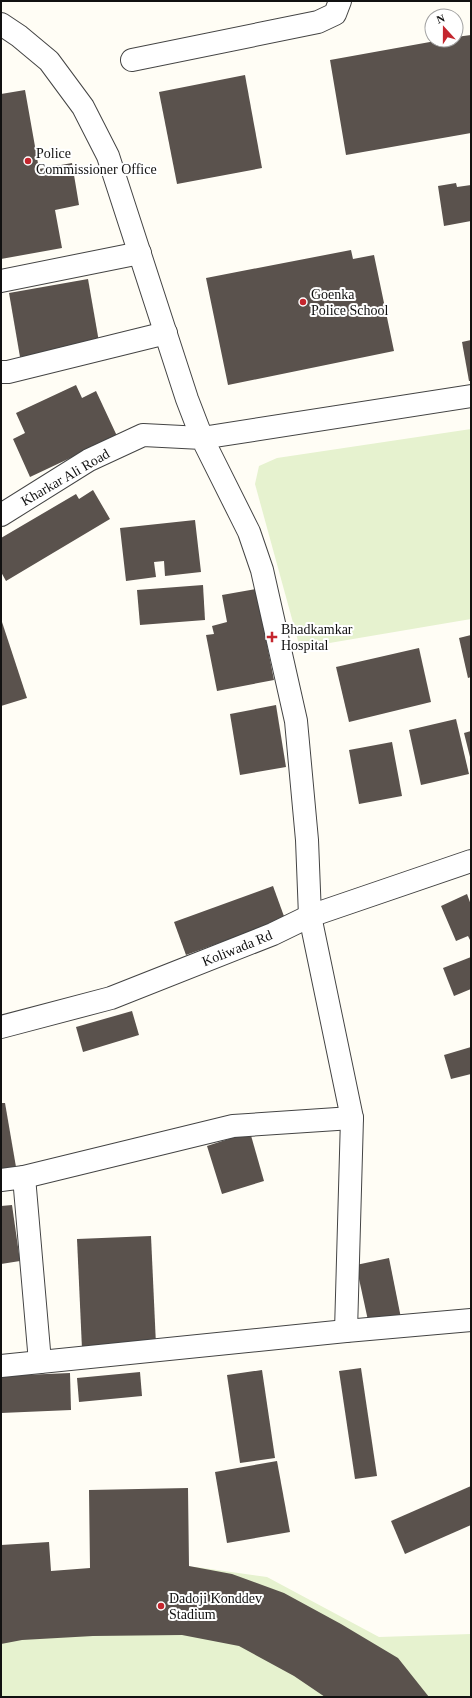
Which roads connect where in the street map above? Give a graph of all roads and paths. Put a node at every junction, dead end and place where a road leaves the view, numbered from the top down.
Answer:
1 (340, 1) edge
2 (1, 24) edge
3 (132, 60) dead end
4 (140, 253) junction
5 (1, 281) edge
6 (166, 333) junction
7 (1, 372) edge
8 (471, 396) edge
9 (202, 438) junction
10 (1, 515) edge
11 (471, 861) edge
12 (310, 916) junction
13 (1, 1027) edge
14 (352, 1118) junction
15 (24, 1177) junction
16 (1, 1180) edge
17 (471, 1320) edge
18 (346, 1331) junction
19 (40, 1362) junction
20 (1, 1366) edge

1 - 3 street
2 - 4 street
4 - 5 street
4 - 6 street
6 - 7 street
6 - 9 street
8 - 9 street, Kharkar Ali Road
9 - 10 street, Kharkar Ali Road
9 - 12 street
11 - 12 street, Koliwada Rd
12 - 13 street, Koliwada Rd
12 - 14 street
14 - 15 street
14 - 18 street
15 - 16 street
15 - 19 street
17 - 18 street
18 - 19 street
19 - 20 street

